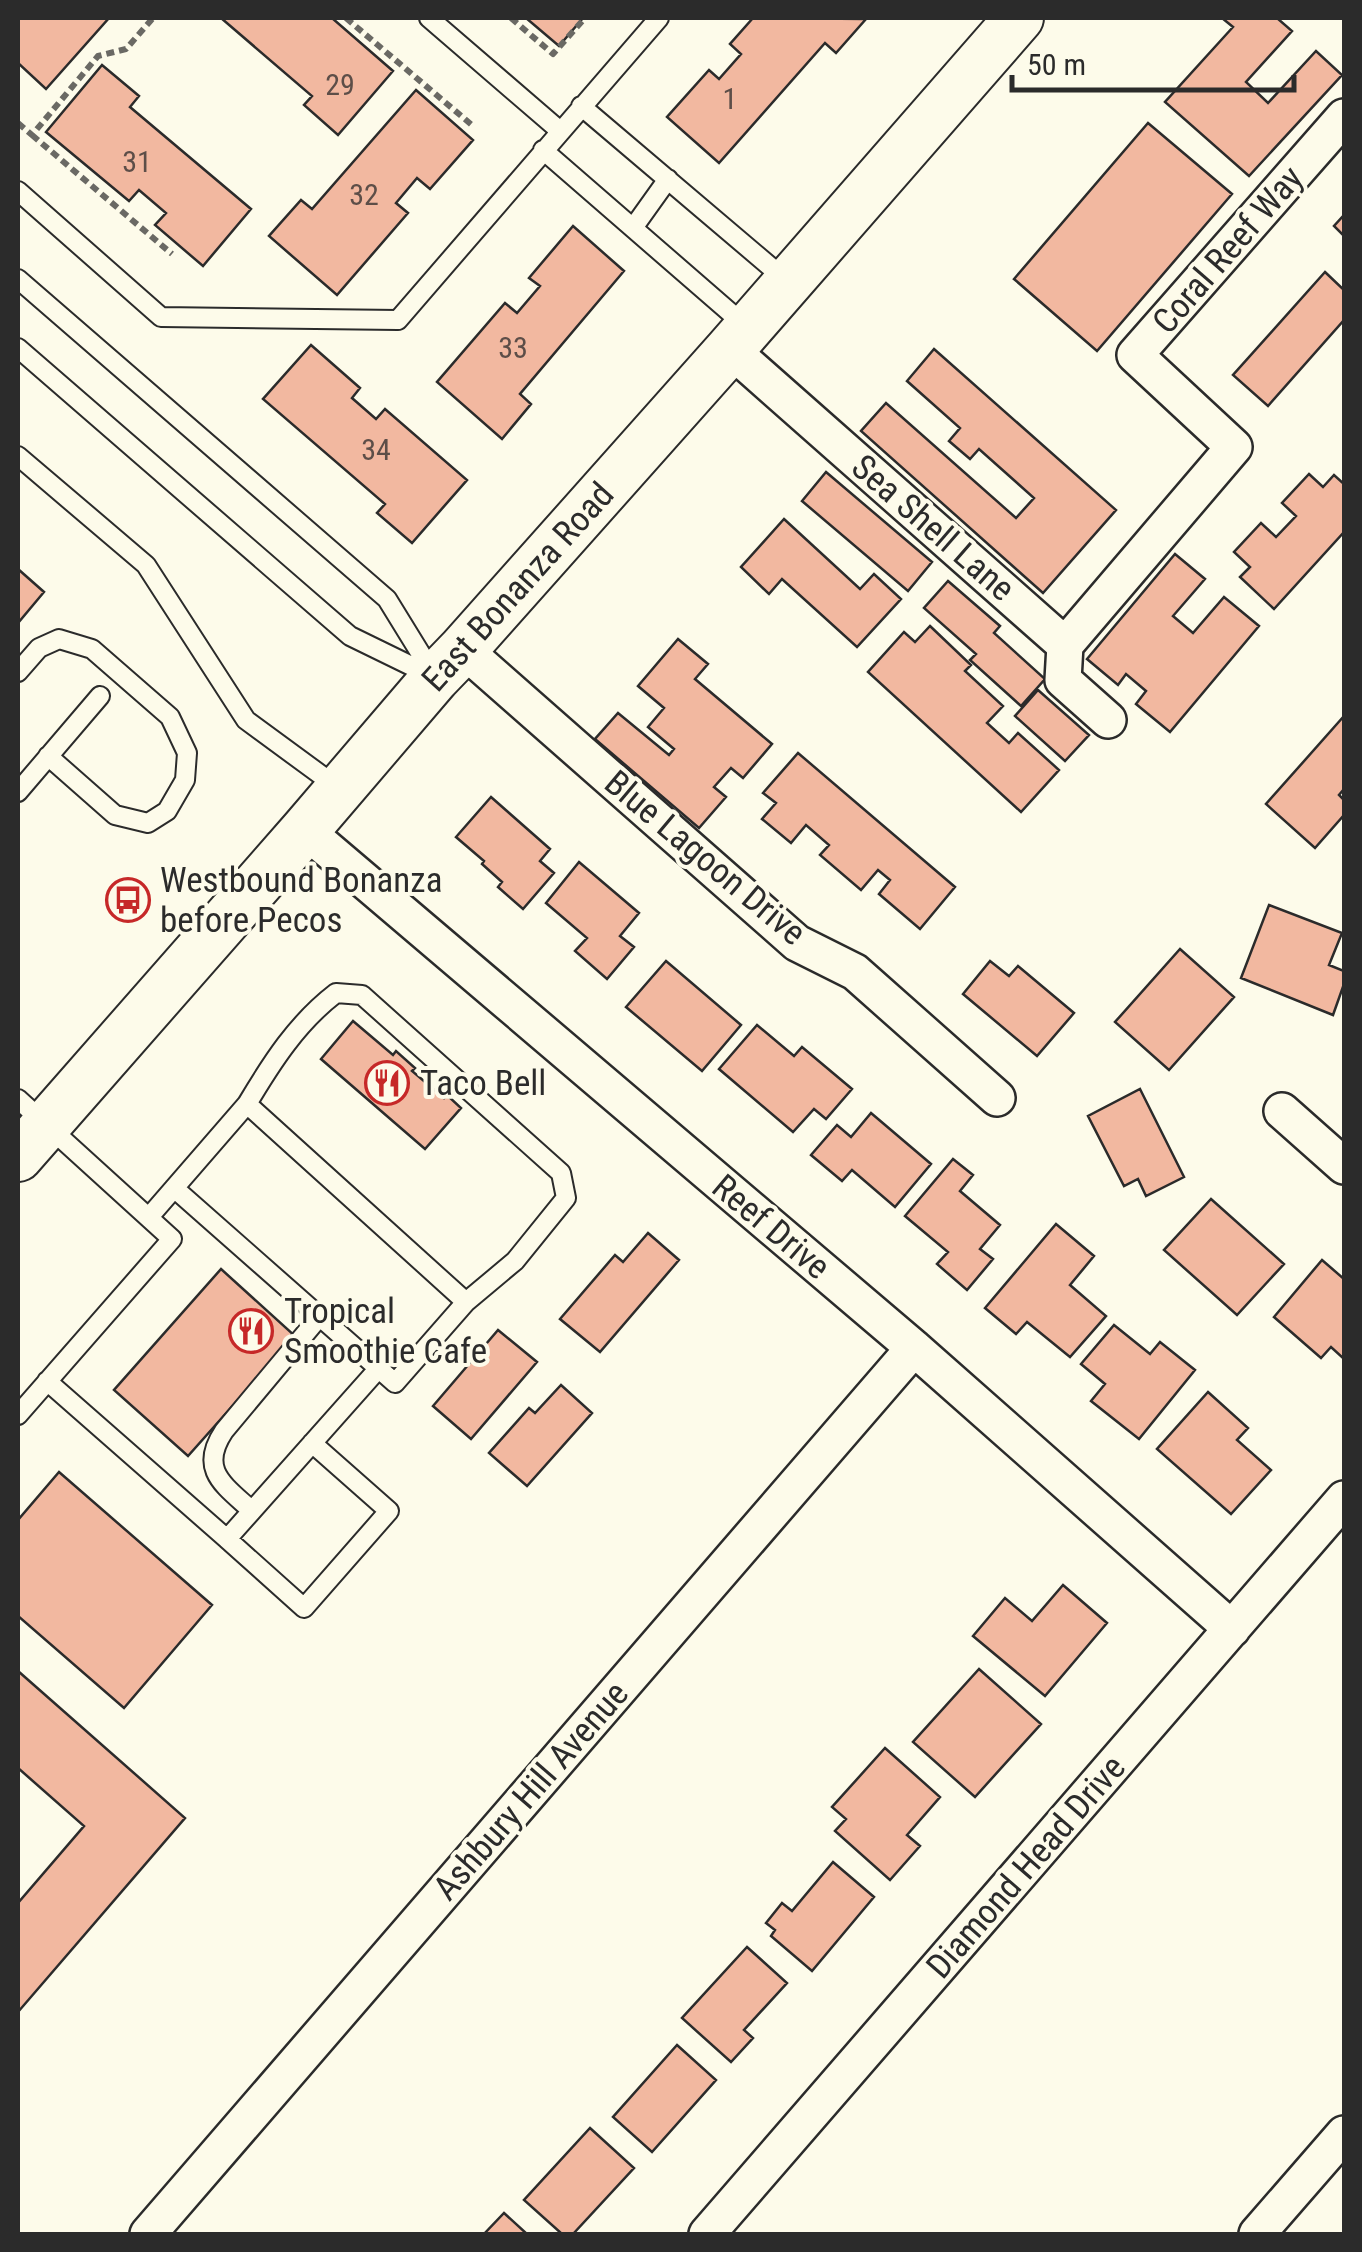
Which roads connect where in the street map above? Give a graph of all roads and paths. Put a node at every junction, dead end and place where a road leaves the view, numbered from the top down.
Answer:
1 (154, 18) edge
2 (346, 18) edge
3 (429, 18) edge
4 (512, 18) edge
5 (585, 18) edge
6 (659, 18) edge
7 (1019, 18) edge
8 (581, 106) junction
9 (1344, 118) edge
10 (18, 123) edge
11 (473, 126) dead end
12 (559, 130) junction
13 (32, 135) junction
14 (542, 150) junction
15 (668, 179) junction
16 (18, 192) edge
17 (633, 228) junction
18 (172, 254) dead end
19 (18, 278) edge
20 (788, 282) junction
21 (739, 339) junction
22 (18, 348) edge
23 (18, 456) edge
24 (1065, 645) junction
25 (449, 663) junction
26 (18, 672) edge
27 (100, 696) dead end
28 (1108, 720) dead end
29 (48, 756) junction
30 (340, 789) junction
31 (18, 792) edge
32 (305, 830) junction
33 (996, 1098) dead end
34 (247, 1104) junction
35 (1282, 1111) dead end
36 (27, 1127) edge
37 (1344, 1166) edge
38 (174, 1188) junction
39 (148, 1218) junction
40 (466, 1302) junction
41 (320, 1316) junction
42 (914, 1348) junction
43 (378, 1368) junction
44 (47, 1381) junction
45 (18, 1415) edge
46 (312, 1442) junction
47 (1344, 1500) edge
48 (252, 1510) junction
49 (226, 1538) junction
50 (1232, 1629) junction
51 (1344, 2134) edge
52 (148, 2234) edge
53 (707, 2234) edge
54 (1258, 2234) edge

1 - 13 path
2 - 11 path
3 - 12 lane
4 - 5 path
6 - 8 lane
7 - 20 main road, East Bonanza Road
8 - 12 lane
8 - 15 lane
9 - 24 street, Coral Reef Way
10 - 13 path
12 - 14 lane
13 - 18 path
14 - 16 lane
14 - 17 lane
15 - 17 lane
15 - 20 lane
17 - 21 lane
19 - 25 lane
20 - 21 main road, East Bonanza Road
21 - 24 street, Sea Shell Lane
21 - 25 main road, East Bonanza Road
22 - 25 lane
23 - 30 lane
24 - 28 street
25 - 30 main road, East Bonanza Road
25 - 33 street, Blue Lagoon Drive
26 - 29 lane
27 - 29 lane
29 - 31 lane
30 - 32 main road, East Bonanza Road
32 - 36 main road, East Bonanza Road
32 - 42 street, Reef Drive
34 - 38 lane
34 - 40 lane
34 - 40 lane
35 - 37 street
36 - 39 lane
38 - 39 lane
38 - 41 lane
39 - 44 lane
40 - 43 lane
41 - 43 lane
41 - 48 lane
42 - 50 street, Reef Drive
42 - 52 street, Ashbury Hill Avenue
43 - 46 lane
44 - 45 lane
44 - 49 lane
46 - 48 lane
46 - 49 lane
47 - 50 street, Diamond Head Drive
48 - 49 lane
50 - 53 street, Diamond Head Drive
51 - 54 street

